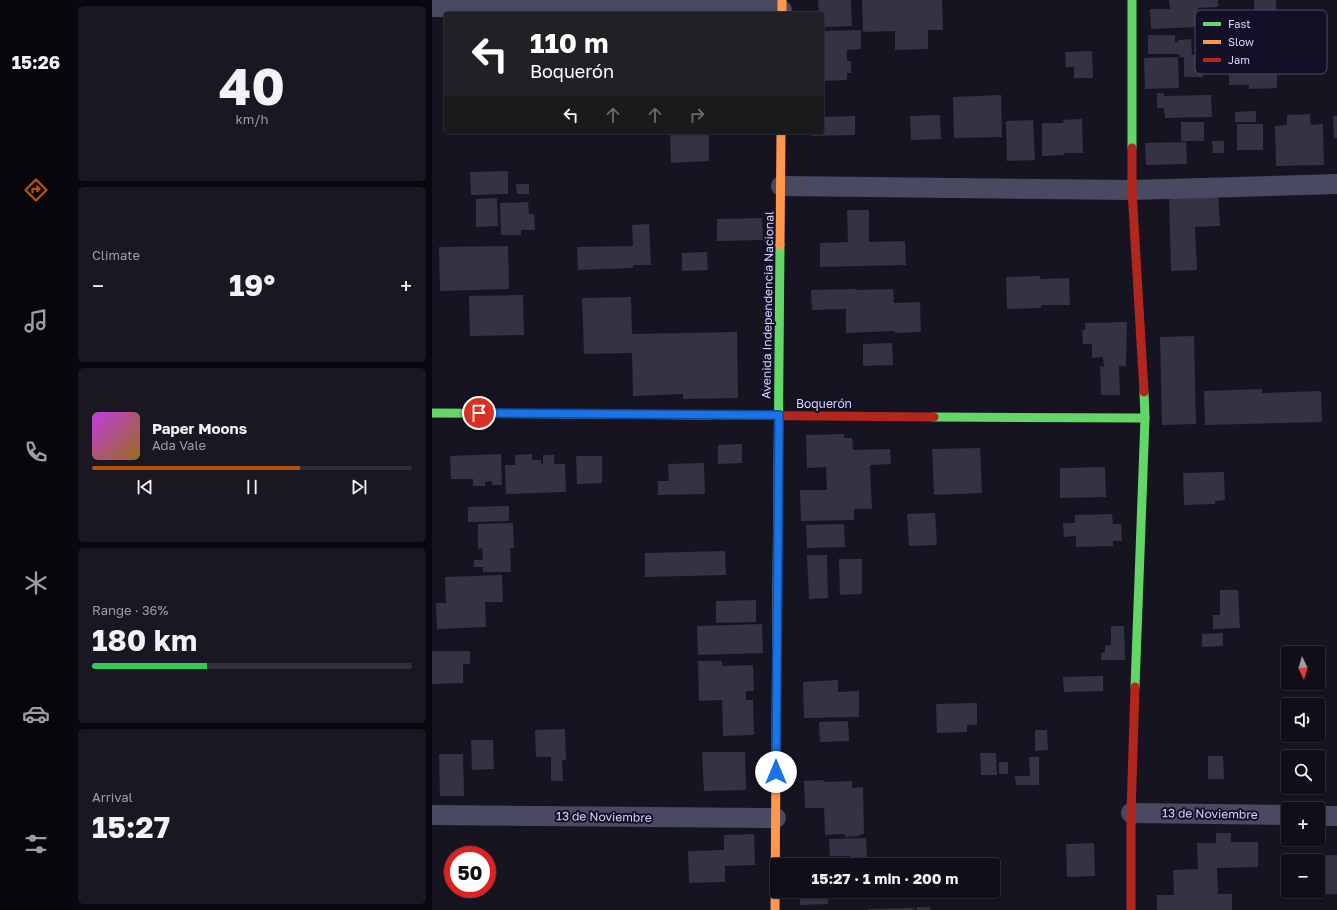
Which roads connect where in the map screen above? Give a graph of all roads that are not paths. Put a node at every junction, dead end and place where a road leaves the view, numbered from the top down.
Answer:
1 (1132, 0) edge
2 (432, 7) edge
3 (782, 8) edge
4 (781, 134) edge
5 (1337, 184) edge
6 (781, 186) junction
7 (1132, 190) junction
8 (432, 413) edge
9 (779, 415) junction
10 (1145, 418) junction
11 (1131, 813) junction
12 (432, 815) edge
13 (1281, 815) edge
14 (1325, 816) edge
15 (1337, 816) edge
16 (776, 818) junction
17 (775, 910) edge
18 (1131, 910) edge

1 - 7 street
2 - 3 street
4 - 6 street, Avenida Independencia Nacional
5 - 7 street
6 - 7 street
6 - 9 street, Avenida Independencia Nacional
7 - 10 street
8 - 9 street, Boquerón
9 - 10 street, Boquerón
9 - 16 street, Avenida Independencia Nacional
10 - 11 street
11 - 13 street, 13 de Noviembre
11 - 18 street
12 - 16 street, 13 de Noviembre
14 - 15 street
16 - 17 street, Avenida Independencia Nacional

